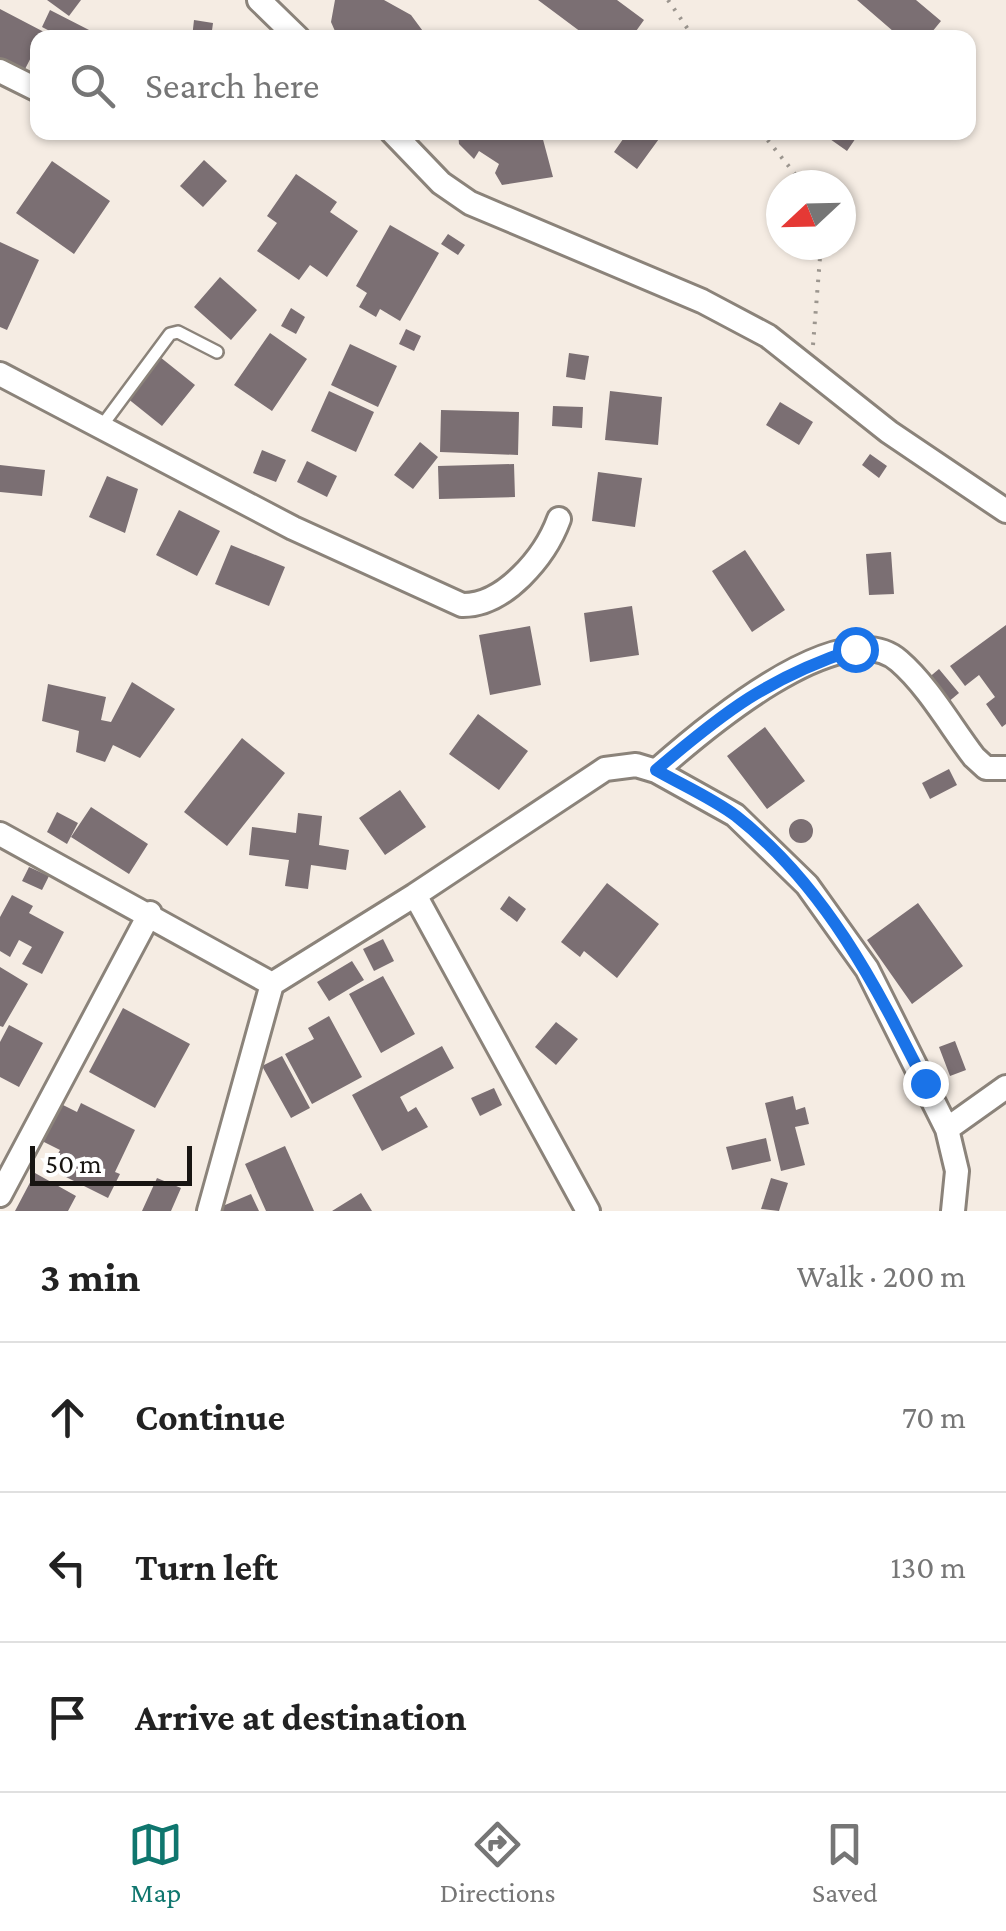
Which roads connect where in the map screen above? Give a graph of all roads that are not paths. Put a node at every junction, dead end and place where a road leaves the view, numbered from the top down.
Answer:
1 (259, 0) edge
2 (290, 30) edge
3 (0, 70) edge
4 (30, 86) edge
5 (400, 140) edge
6 (217, 352) dead end
7 (0, 374) edge
8 (101, 427) junction
9 (1006, 511) edge
10 (558, 519) dead end
11 (1006, 768) edge
12 (656, 770) junction
13 (0, 834) edge
14 (414, 895) junction
15 (150, 913) junction
16 (272, 984) junction
17 (1006, 1087) edge
18 (947, 1129) junction
19 (0, 1195) edge
20 (209, 1211) edge
21 (588, 1211) edge
22 (952, 1211) edge

1 - 2 street
3 - 4 street
5 - 9 street
6 - 8 lane
7 - 8 street
8 - 10 street
11 - 12 street
12 - 14 street
12 - 18 street
13 - 15 street
14 - 16 street
14 - 21 street
15 - 16 street
15 - 19 street
16 - 20 street
17 - 18 street
18 - 22 street

